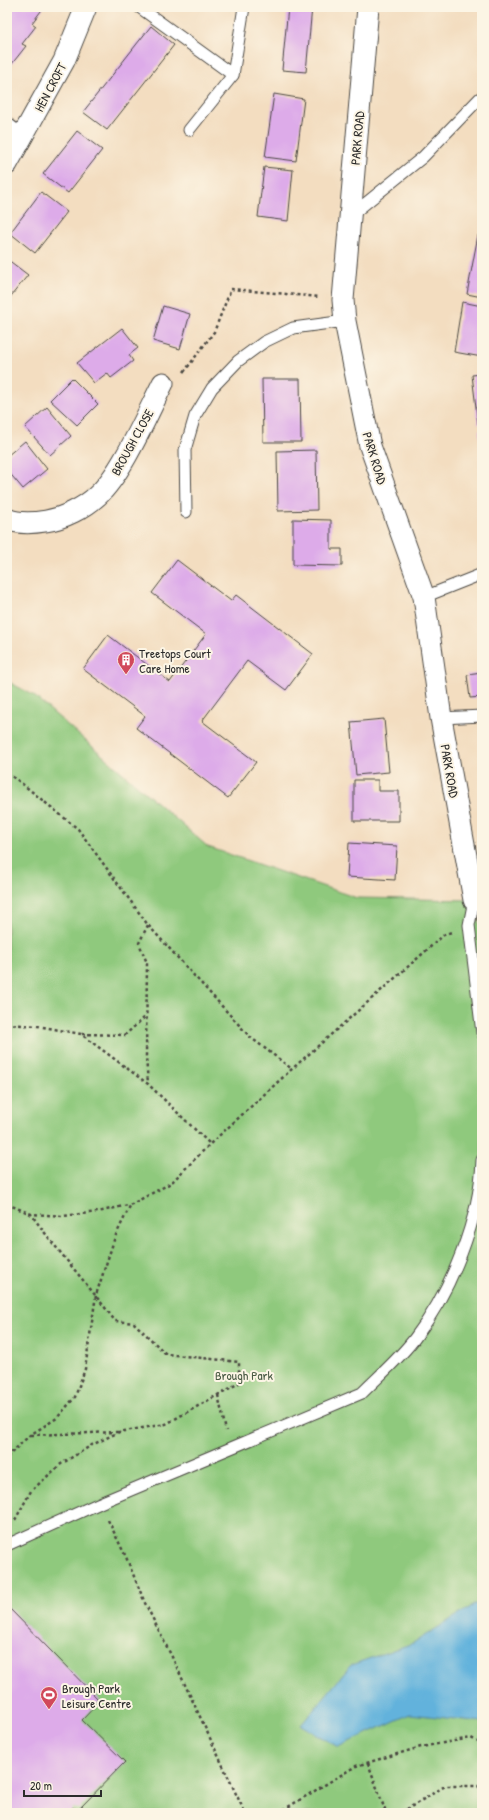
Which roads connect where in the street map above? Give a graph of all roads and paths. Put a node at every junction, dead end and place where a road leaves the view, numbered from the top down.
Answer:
1 (86, 7) edge
2 (139, 7) edge
3 (244, 7) edge
4 (368, 7) edge
5 (233, 75) junction
6 (480, 98) dead end
7 (7, 123) edge
8 (189, 130) dead end
9 (24, 136) junction
10 (7, 164) edge
11 (350, 216) junction
12 (343, 300) junction
13 (345, 320) junction
14 (163, 384) joint
15 (186, 512) dead end
16 (7, 519) edge
17 (482, 574) edge
18 (424, 596) junction
19 (482, 716) edge
20 (441, 718) junction
21 (7, 773) edge
22 (474, 900) joint
23 (148, 925) junction
24 (469, 925) junction
25 (146, 1016) junction
26 (7, 1024) edge
27 (482, 1033) edge
28 (81, 1034) junction
29 (292, 1069) junction
30 (148, 1084) junction
31 (210, 1144) junction
32 (482, 1160) edge
33 (7, 1204) edge
34 (132, 1204) junction
35 (31, 1214) junction
36 (96, 1295) junction
37 (218, 1395) junction
38 (119, 1432) junction
39 (30, 1435) junction
40 (230, 1449) junction
41 (7, 1457) edge
42 (100, 1503) junction
43 (14, 1522) dead end
44 (7, 1545) edge
45 (482, 1744) edge
46 (368, 1762) junction
47 (482, 1790) edge
48 (245, 1813) edge
49 (278, 1813) edge
50 (386, 1813) edge
51 (401, 1813) edge

1 - 9 street, HEN CROFT
2 - 5 lane
3 - 5 lane
4 - 11 street, PARK ROAD
5 - 8 lane
6 - 11 lane
7 - 9 lane
9 - 10 street, HEN CROFT
11 - 12 street, PARK ROAD
12 - 13 street, PARK ROAD
12 - 14 path
13 - 15 lane
13 - 18 street, PARK ROAD
14 - 16 street, BROUGH CLOSE
17 - 18 lane
18 - 20 street, PARK ROAD
19 - 20 lane
20 - 22 street, PARK ROAD
21 - 23 path
22 - 24 lane
23 - 25 path
23 - 29 path
24 - 27 lane
24 - 29 path
25 - 28 path
25 - 30 path
26 - 28 path
28 - 30 path
29 - 31 path
30 - 31 path
31 - 34 path
32 - 40 lane
33 - 35 path
34 - 35 path
34 - 36 path
35 - 36 path
36 - 37 path
36 - 39 path
37 - 38 path
37 - 40 path
38 - 39 path
38 - 43 path
39 - 41 path
40 - 42 lane
42 - 44 lane
42 - 48 path
45 - 46 path
46 - 49 path
46 - 50 path
47 - 51 path

